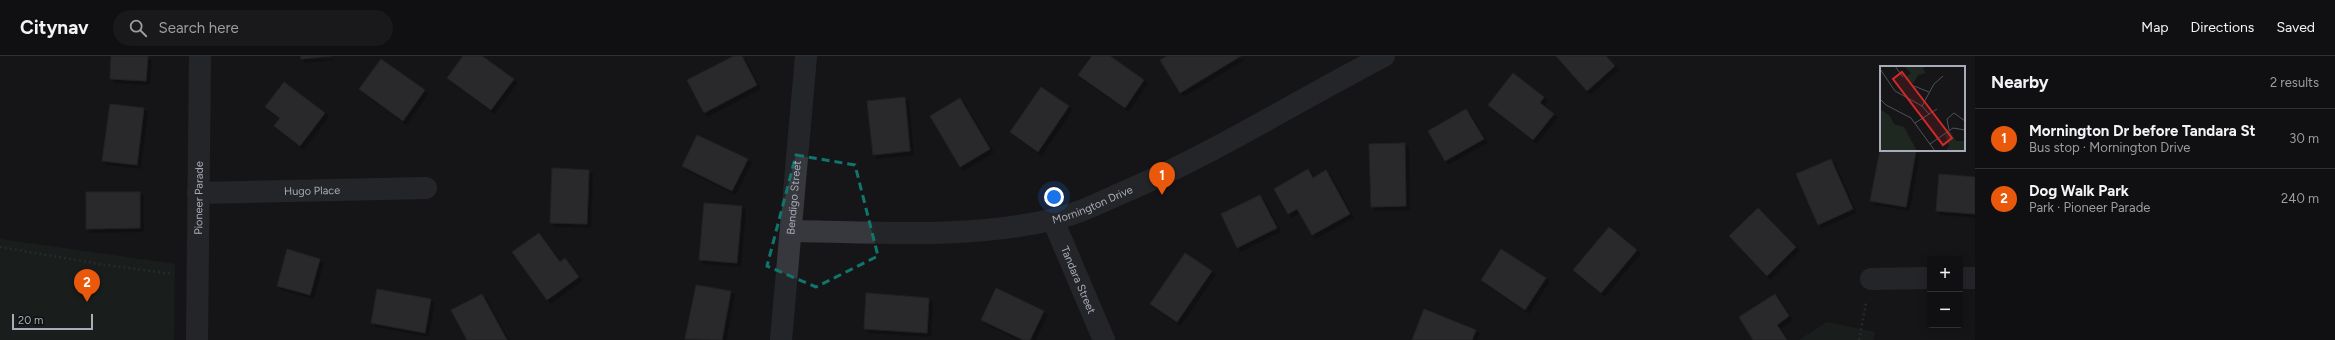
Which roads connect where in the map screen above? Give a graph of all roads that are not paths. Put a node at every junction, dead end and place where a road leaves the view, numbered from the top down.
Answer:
1 (200, 56) edge
2 (806, 56) edge
3 (1384, 56) edge
4 (426, 188) dead end
5 (198, 193) junction
6 (1053, 220) junction
7 (792, 231) junction
8 (1927, 278) edge
9 (1963, 278) edge
10 (1975, 278) edge
11 (1871, 279) road end
12 (197, 340) edge
13 (781, 340) edge
14 (1104, 340) edge

1 - 5 street, Pioneer Parade
2 - 7 street, Bendigo Street
3 - 6 street, Mornington Drive
4 - 5 street, Hugo Place
5 - 12 street, Pioneer Parade
6 - 7 street, Mornington Drive
6 - 14 street, Tandara Street
7 - 13 street, Bendigo Street
8 - 11 street
9 - 10 street

